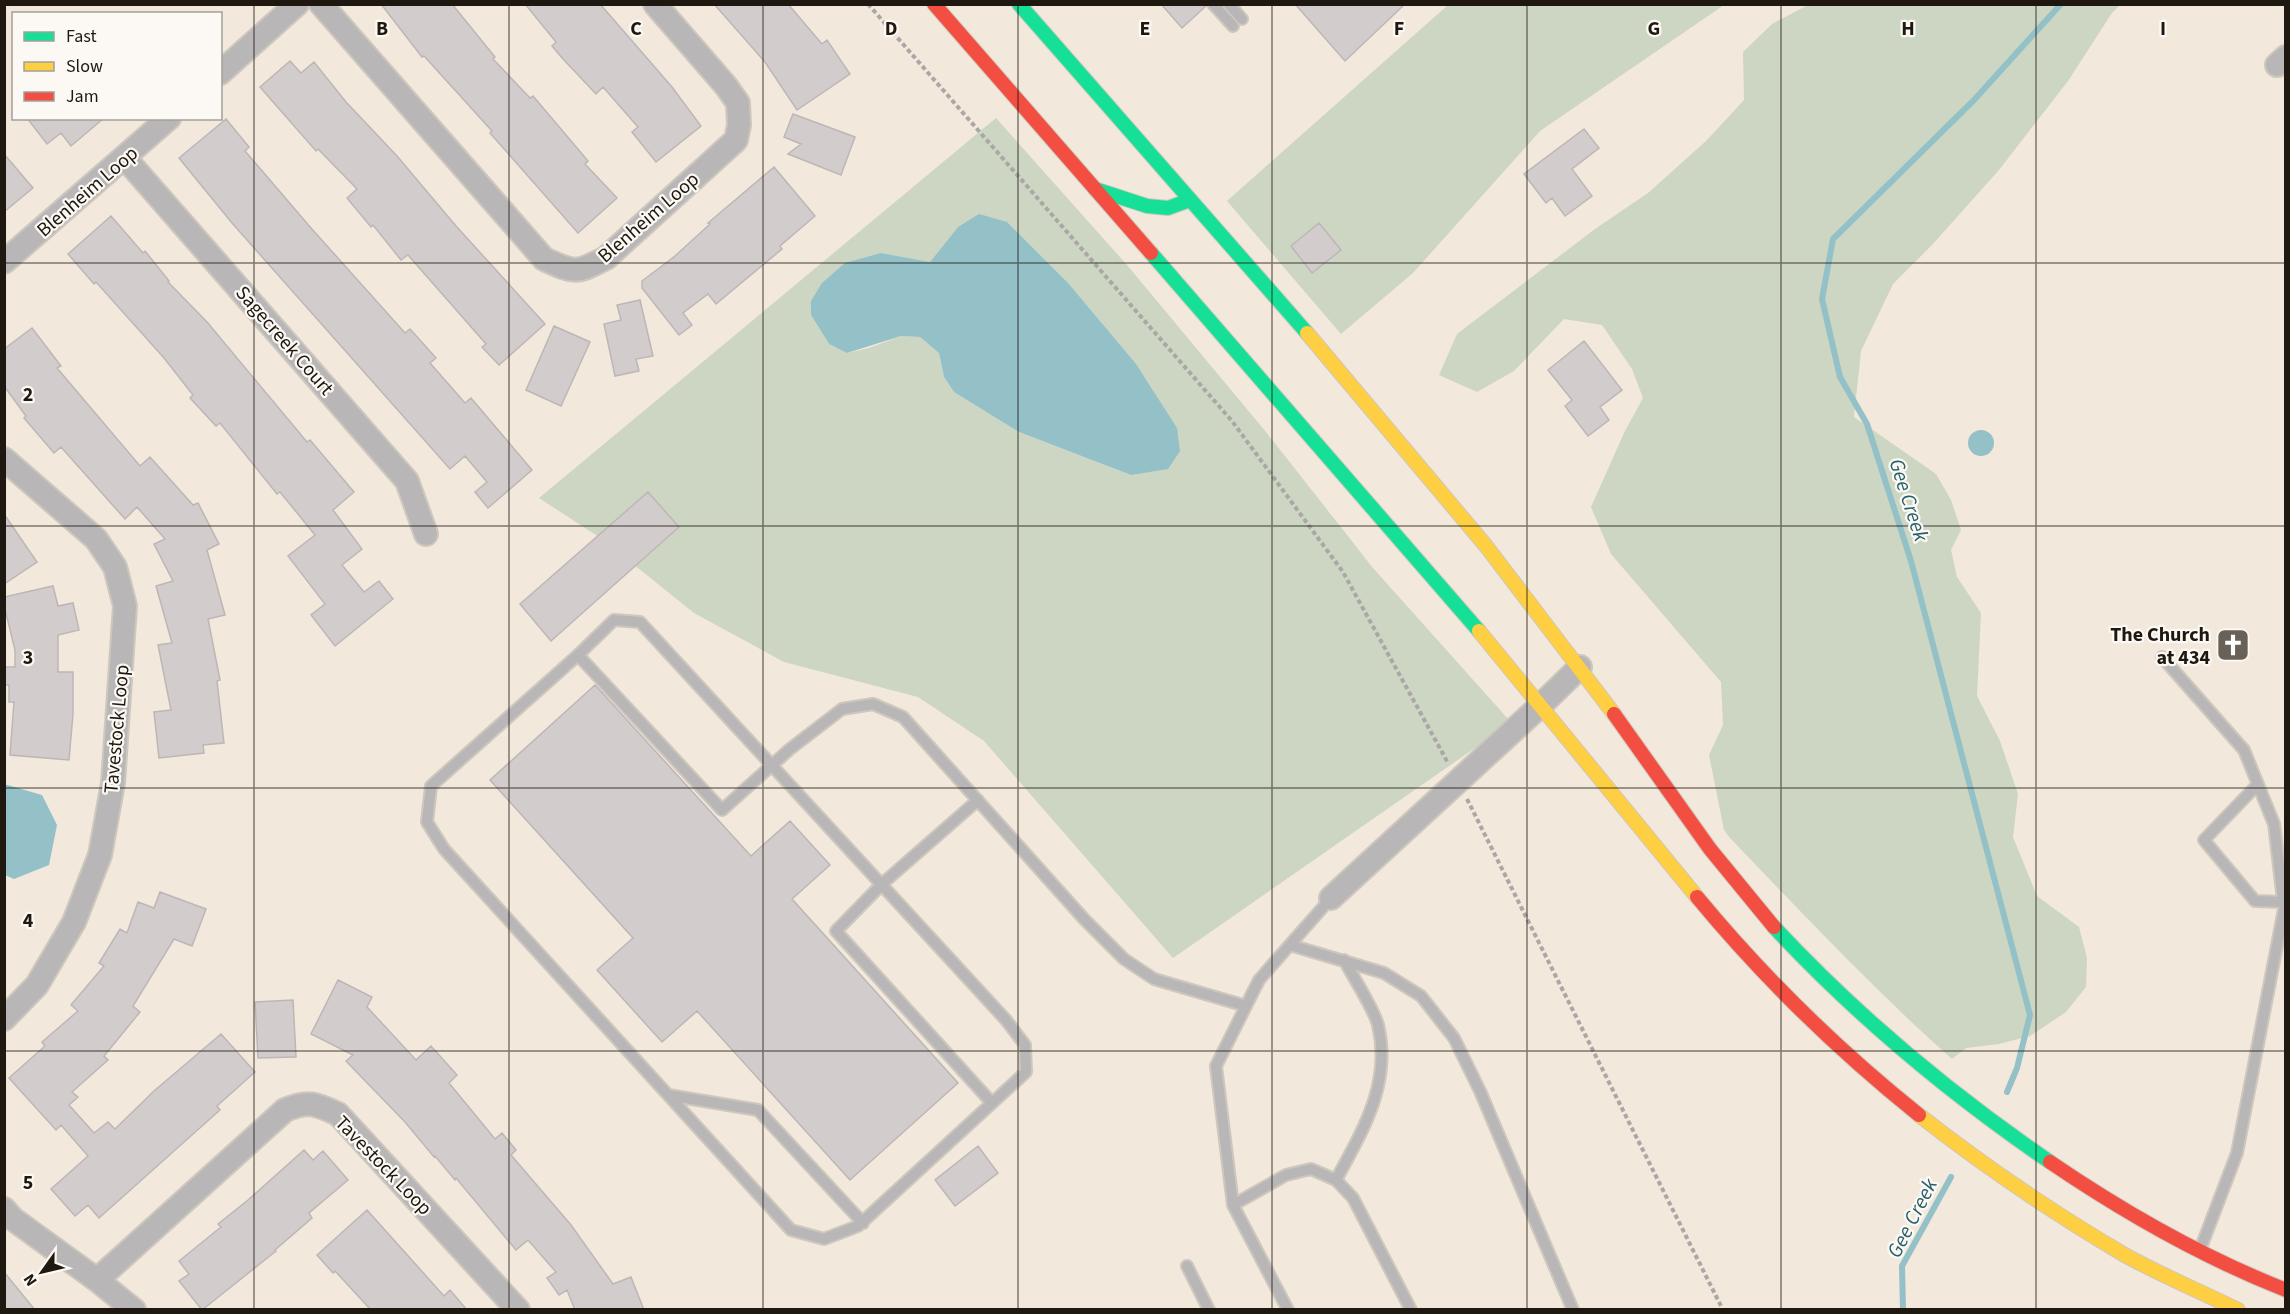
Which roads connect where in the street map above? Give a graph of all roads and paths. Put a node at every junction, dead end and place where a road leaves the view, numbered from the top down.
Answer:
1 (297, 4) edge
2 (321, 4) edge
3 (655, 4) edge
4 (868, 4) edge
5 (934, 4) edge
6 (1213, 4) edge
7 (1229, 4) edge
8 (1022, 6) edge
9 (1242, 19) dead end
10 (1233, 26) dead end
11 (222, 71) edge
12 (167, 120) edge
13 (125, 158) junction
14 (1095, 189) junction
15 (1190, 200) junction
16 (4, 262) edge
17 (4, 459) edge
18 (426, 534) dead end
19 (578, 655) junction
20 (2162, 657) dead end
21 (1580, 667) junction
22 (1541, 705) junction
23 (1448, 763) dead end
24 (773, 764) junction
25 (2258, 784) junction
26 (1467, 799) dead end
27 (978, 800) junction
28 (882, 884) junction
29 (1331, 898) joint
30 (2283, 902) junction
31 (1290, 945) junction
32 (1344, 960) junction
33 (1246, 1006) junction
34 (4, 1019) edge
35 (668, 1095) junction
36 (992, 1103) junction
37 (1336, 1180) junction
38 (1233, 1205) junction
39 (4, 1209) edge
40 (863, 1222) junction
41 (1187, 1266) dead end
42 (2194, 1269) junction
43 (97, 1280) junction
44 (2286, 1290) edge
45 (2184, 1301) dead end
46 (134, 1310) edge
47 (518, 1310) edge
48 (1209, 1310) edge
49 (1288, 1310) edge
50 (1411, 1310) edge
51 (1573, 1310) edge
52 (1723, 1310) edge
53 (2238, 1310) edge

1 - 11 street
2 - 3 street, Blenheim Loop
4 - 23 path
5 - 14 main road
6 - 10 lane
7 - 9 lane
8 - 15 main road
12 - 13 street, Blenheim Loop
13 - 16 street, Blenheim Loop
13 - 18 street, Sagecreek Court
14 - 15 main road
14 - 22 main road
15 - 21 main road
17 - 34 street, Tavestock Loop
19 - 24 lane
19 - 24 lane
19 - 35 lane
20 - 25 lane
21 - 22 street
21 - 42 main road
22 - 29 street
22 - 42 main road
24 - 27 lane
24 - 28 lane
25 - 30 lane
25 - 30 lane
26 - 52 path
27 - 28 lane
27 - 33 lane
28 - 36 lane
28 - 36 lane
29 - 31 lane
30 - 42 lane
31 - 32 lane
31 - 33 lane
32 - 37 lane
32 - 51 lane
33 - 38 lane
35 - 40 lane
35 - 40 lane
36 - 40 lane
37 - 38 lane
37 - 50 lane
38 - 49 lane
39 - 43 street
41 - 48 lane
42 - 44 main road
42 - 45 main road
42 - 53 main road
43 - 46 street
43 - 47 street, Tavestock Loop

